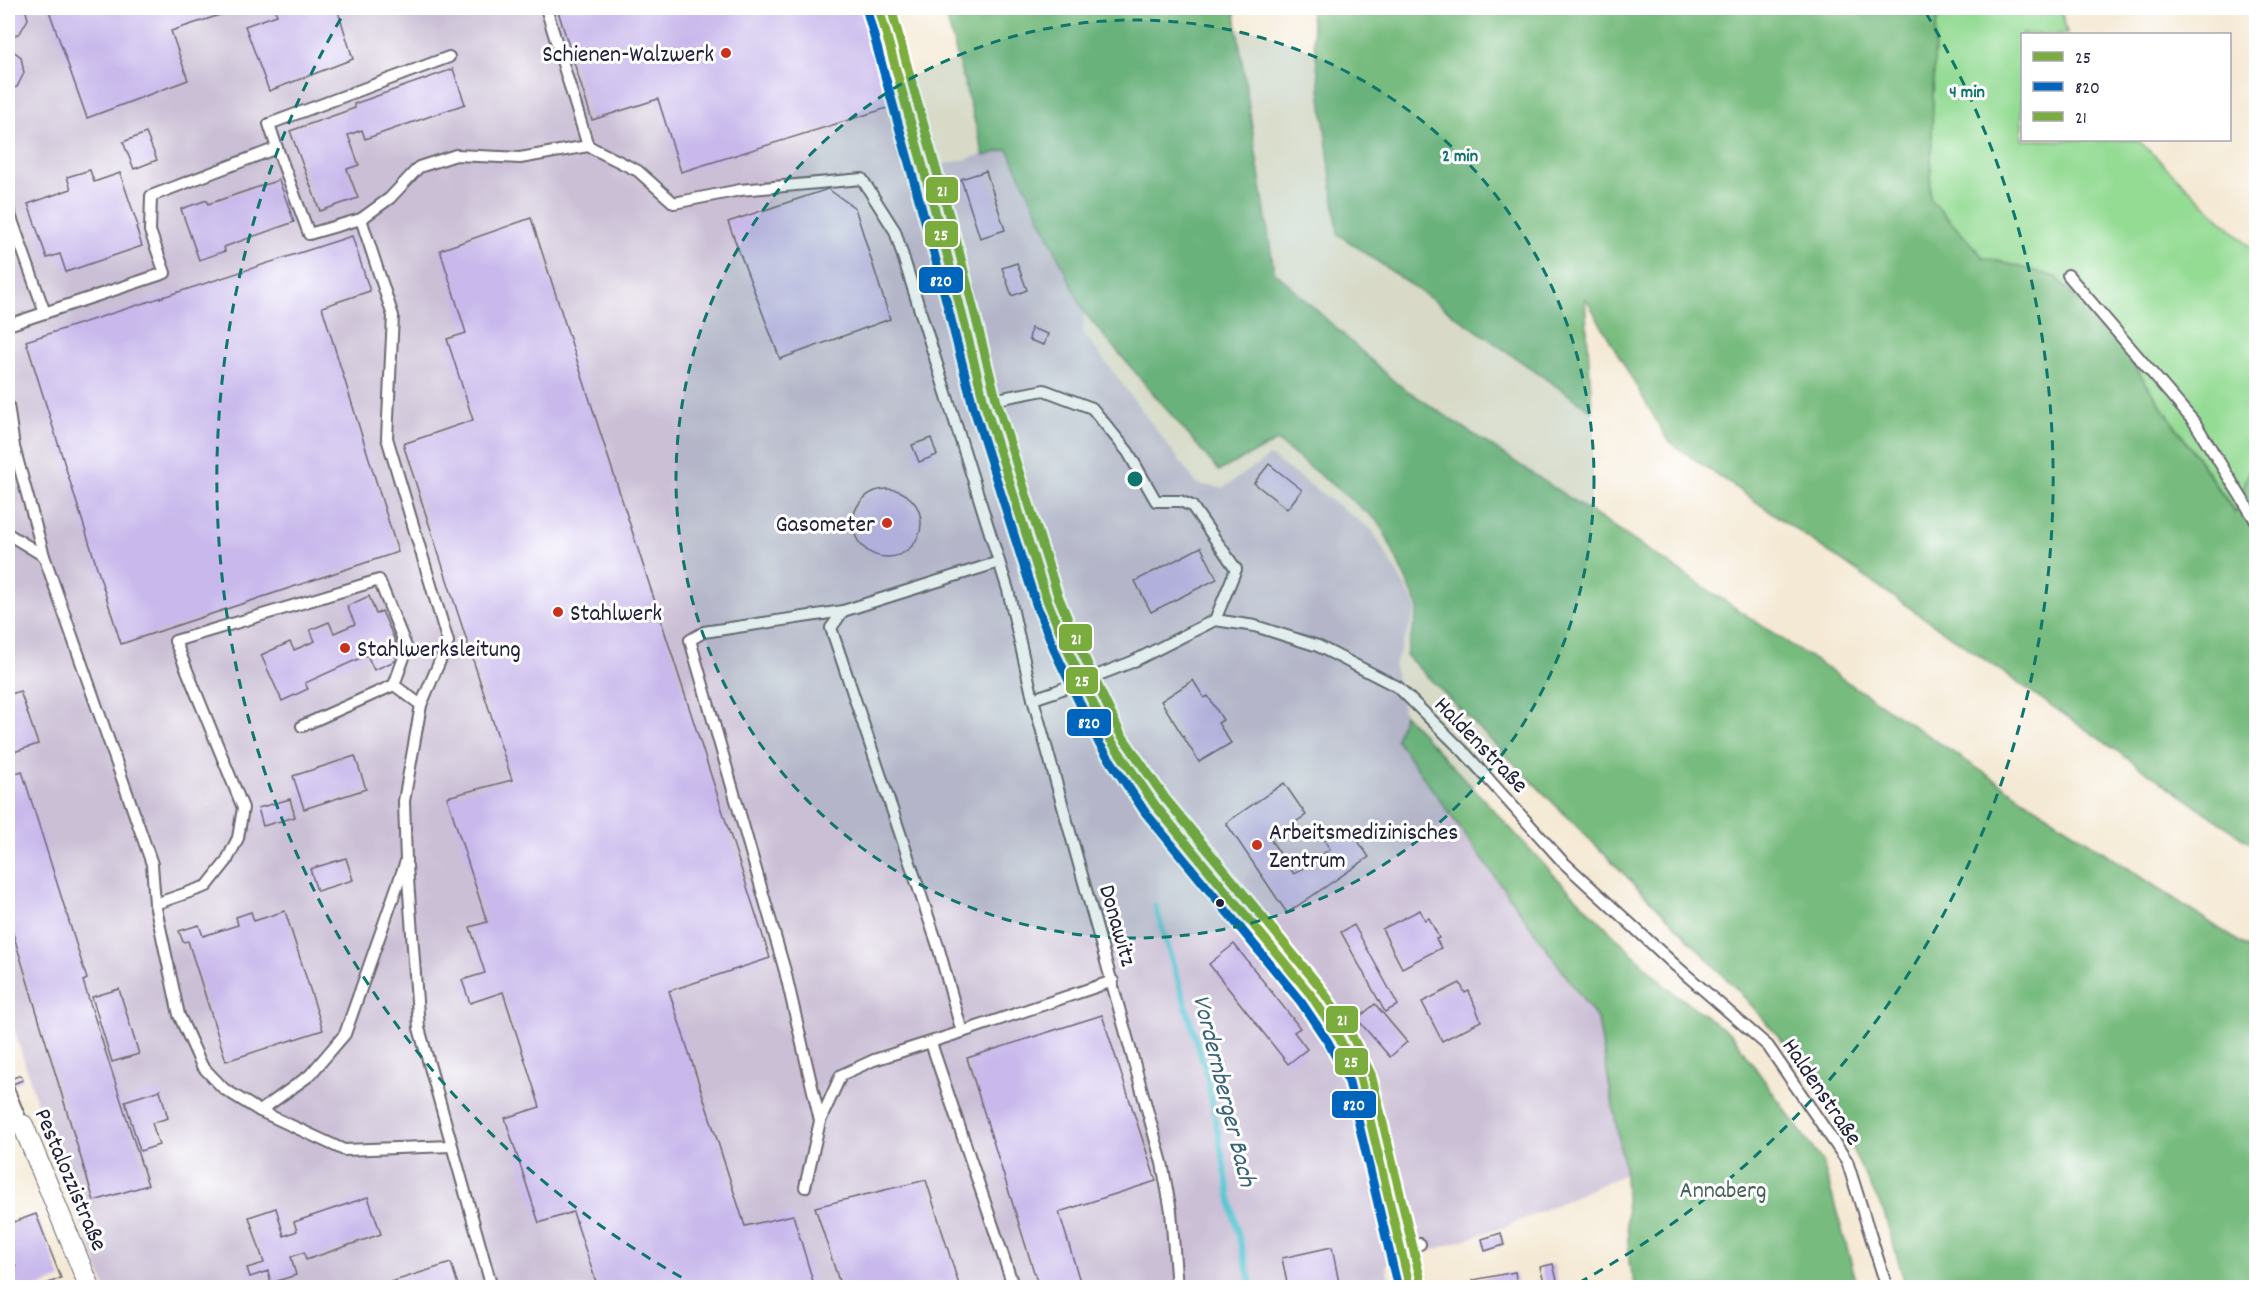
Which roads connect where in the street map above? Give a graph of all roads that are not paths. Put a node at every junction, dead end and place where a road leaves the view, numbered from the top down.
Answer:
1 (546, 8) edge
2 (879, 8) edge
3 (449, 57) dead end
4 (588, 146) junction
5 (277, 148) junction
6 (8, 209) edge
7 (361, 219) junction
8 (2068, 276) dead end
9 (45, 313) junction
10 (8, 326) edge
11 (984, 402) junction
12 (8, 405) edge
13 (2256, 521) edge
14 (8, 534) edge
15 (44, 556) junction
16 (999, 562) junction
17 (843, 611) junction
18 (1215, 620) junction
19 (394, 685) junction
20 (1033, 699) junction
21 (421, 705) junction
22 (302, 726) dead end
23 (406, 861) junction
24 (155, 904) junction
25 (1113, 981) junction
26 (962, 1032) junction
27 (931, 1043) junction
28 (8, 1089) edge
29 (260, 1111) junction
30 (820, 1121) junction
31 (15, 1126) edge
32 (452, 1146) junction
33 (805, 1187) dead end
34 (90, 1287) edge
35 (492, 1287) edge
36 (1014, 1287) edge
37 (1177, 1287) edge
38 (1410, 1287) edge
39 (1887, 1287) edge

1 - 4 lane
2 - 11 main road
3 - 5 lane
4 - 7 lane
4 - 16 lane, Donawitz
5 - 7 lane
5 - 9 lane
6 - 9 lane
7 - 21 lane
8 - 13 lane
9 - 10 lane
11 - 18 lane
11 - 38 main road
12 - 15 lane
14 - 15 lane
15 - 24 lane
16 - 17 lane
16 - 20 lane, Donawitz
17 - 26 lane
17 - 30 lane
18 - 20 lane, bridge
18 - 39 lane, Haldenstraße
19 - 21 lane
19 - 22 lane
19 - 24 lane
20 - 25 lane, Donawitz
21 - 23 lane
23 - 29 lane
23 - 32 lane
24 - 29 lane
25 - 26 lane
25 - 37 lane, Donawitz
26 - 27 lane
27 - 30 lane
27 - 36 lane
28 - 31 lane, Pestalozzistraße
29 - 32 lane
30 - 33 lane
31 - 34 street, Pestalozzistraße
32 - 35 lane

